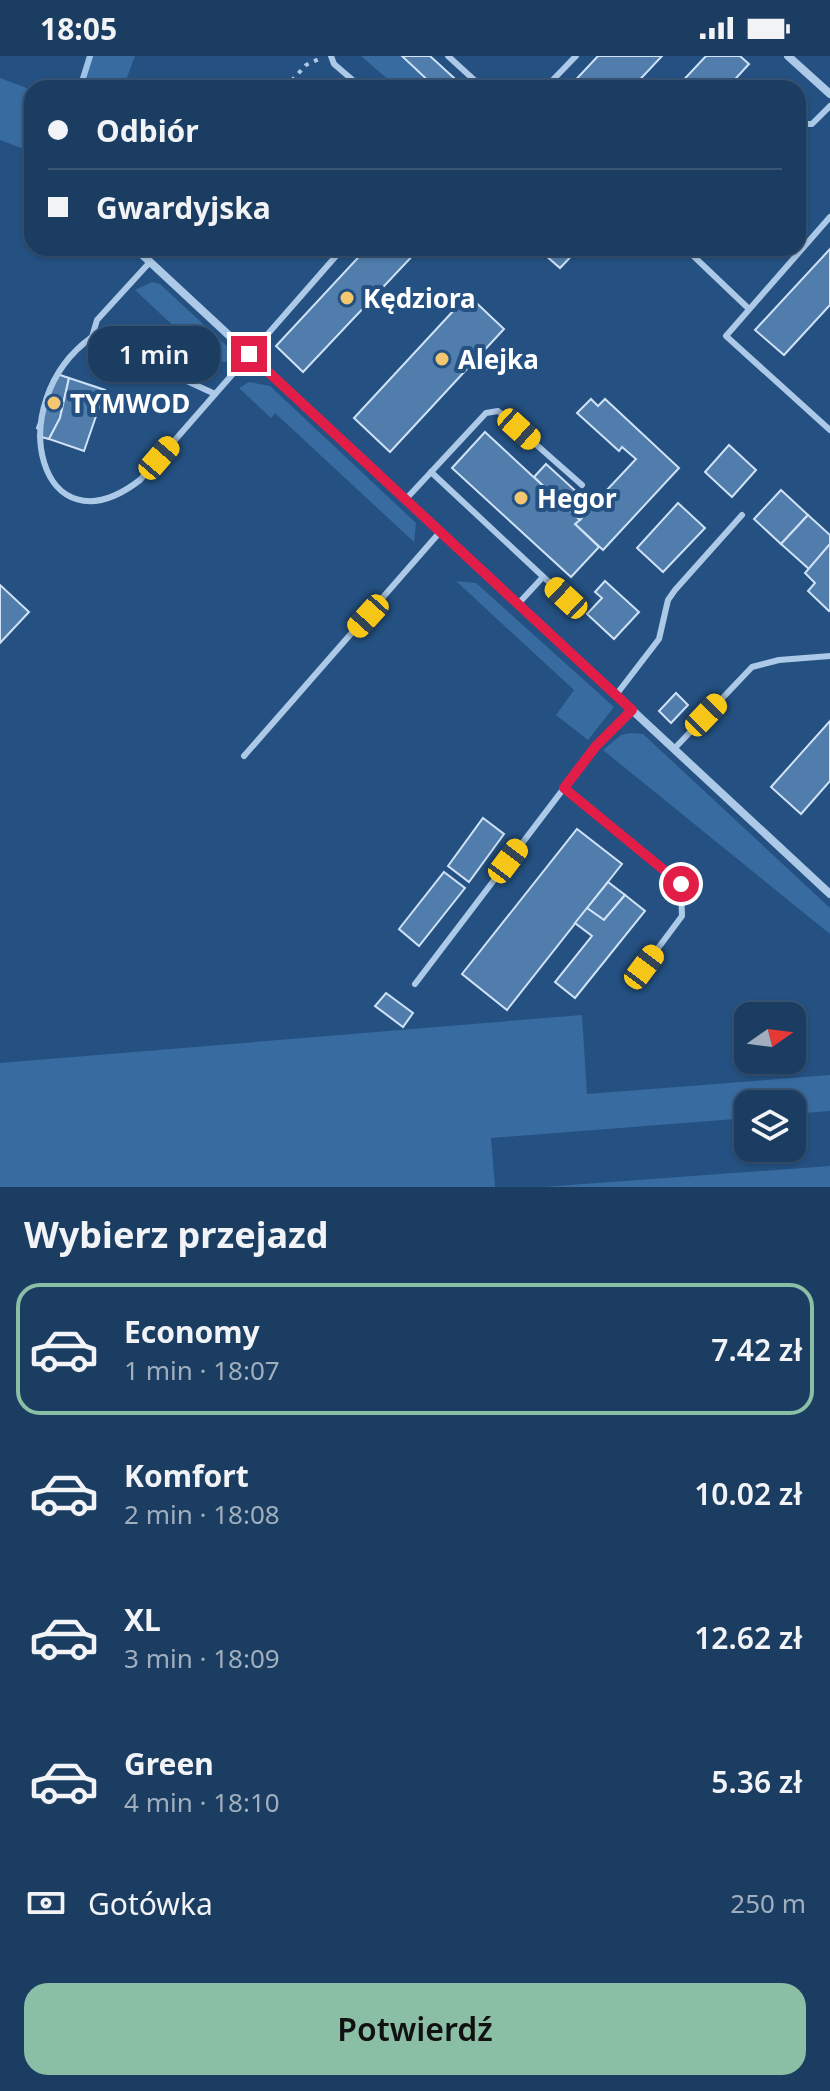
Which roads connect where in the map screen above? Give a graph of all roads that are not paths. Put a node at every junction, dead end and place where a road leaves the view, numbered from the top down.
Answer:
1 (331, 56) edge
2 (448, 56) edge
3 (576, 56) edge
4 (788, 56) edge
5 (353, 80) edge
6 (474, 80) edge
7 (553, 80) edge
8 (830, 94) edge
9 (830, 106) edge
10 (806, 124) edge
11 (830, 217) edge
12 (806, 244) edge
13 (144, 256) edge
14 (336, 256) edge
15 (693, 256) edge
16 (796, 256) edge
17 (150, 262) junction
18 (749, 309) junction
19 (92, 337) junction
20 (249, 354) junction
21 (96, 367) dead end
22 (50, 370) dead end
23 (41, 390) dead end
24 (215, 394) junction
25 (37, 402) dead end
26 (830, 430) edge
27 (33, 461) dead end
28 (431, 472) junction
29 (582, 485) dead end
30 (406, 499) junction
31 (742, 515) dead end
32 (440, 532) junction
33 (543, 577) junction
34 (566, 598) dead end
35 (518, 604) junction
36 (830, 656) edge
37 (616, 695) junction
38 (632, 710) junction
39 (674, 749) junction
40 (244, 756) dead end
41 (564, 788) junction
42 (830, 894) edge
43 (644, 967) dead end
44 (415, 984) dead end

1 - 5 lane
2 - 6 lane
3 - 7 lane
4 - 8 street
9 - 10 lane
11 - 12 lane
13 - 17 street
14 - 20 lane
15 - 18 lane
16 - 18 lane
17 - 19 lane
17 - 20 street
18 - 26 lane
19 - 21 lane
19 - 22 lane
19 - 24 lane
20 - 24 lane
20 - 30 street
23 - 25 lane
24 - 27 lane
28 - 29 lane
28 - 30 lane
28 - 33 lane
30 - 32 street
31 - 37 lane
32 - 35 street
32 - 40 lane
33 - 34 lane
33 - 35 lane
35 - 37 street
36 - 39 lane
37 - 38 street
38 - 39 street
38 - 41 lane
39 - 42 street
41 - 43 lane
41 - 44 lane

